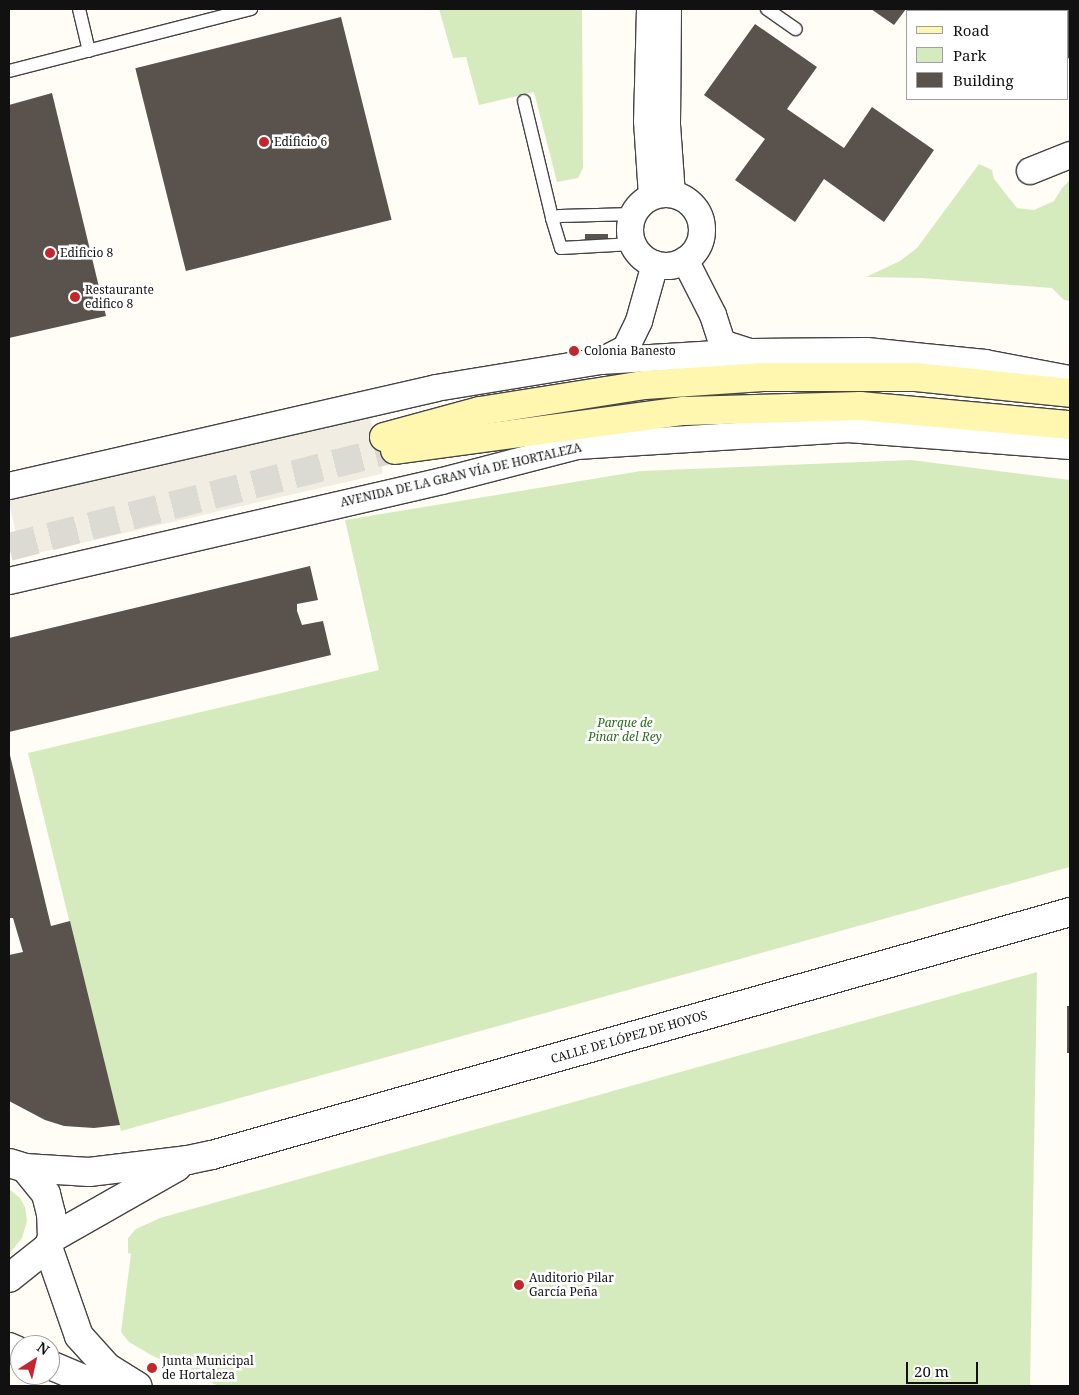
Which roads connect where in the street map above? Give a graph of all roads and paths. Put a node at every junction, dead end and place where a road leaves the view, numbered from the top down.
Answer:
1 (79, 9) edge
2 (251, 9) edge
3 (650, 9) edge
4 (668, 9) edge
5 (767, 9) edge
6 (796, 29) dead end
7 (89, 51) junction
8 (9, 71) edge
9 (524, 101) dead end
10 (1070, 155) edge
11 (1030, 171) dead end
12 (662, 195) junction
13 (634, 214) junction
14 (552, 218) junction
15 (633, 244) junction
16 (685, 260) junction
17 (655, 264) junction
18 (750, 352) junction
19 (601, 361) junction
20 (1070, 379) edge
21 (1070, 393) edge
22 (1070, 425) edge
23 (1070, 446) edge
24 (9, 486) edge
25 (9, 581) edge
26 (1070, 912) edge
27 (188, 1160) junction
28 (17, 1165) edge
29 (50, 1243) junction
30 (9, 1278) edge
31 (60, 1369) edge
32 (100, 1386) edge
33 (137, 1386) edge

1 - 7 lane
2 - 7 lane
3 - 12 street
4 - 12 street
5 - 6 lane
7 - 8 lane
9 - 14 lane
10 - 11 street
12 - 13 street
12 - 16 street
13 - 14 lane
13 - 15 street
14 - 15 lane
15 - 17 street
16 - 17 street
16 - 18 street
17 - 19 street
18 - 19 street
18 - 20 street
19 - 24 street
21 - 22 main road, AVENIDA DE LA GRAN VÍA DE HORTALEZA
23 - 25 street, AVENIDA DE LA GRAN VÍA DE HORTALEZA
26 - 27 street, CALLE DE LÓPEZ DE HOYOS
27 - 28 street, CALLE DE LÓPEZ DE HOYOS
27 - 29 street, CALLE DE LÓPEZ DE HOYOS
28 - 29 street
29 - 30 street, CALLE DE LÓPEZ DE HOYOS
29 - 33 street
31 - 32 street

